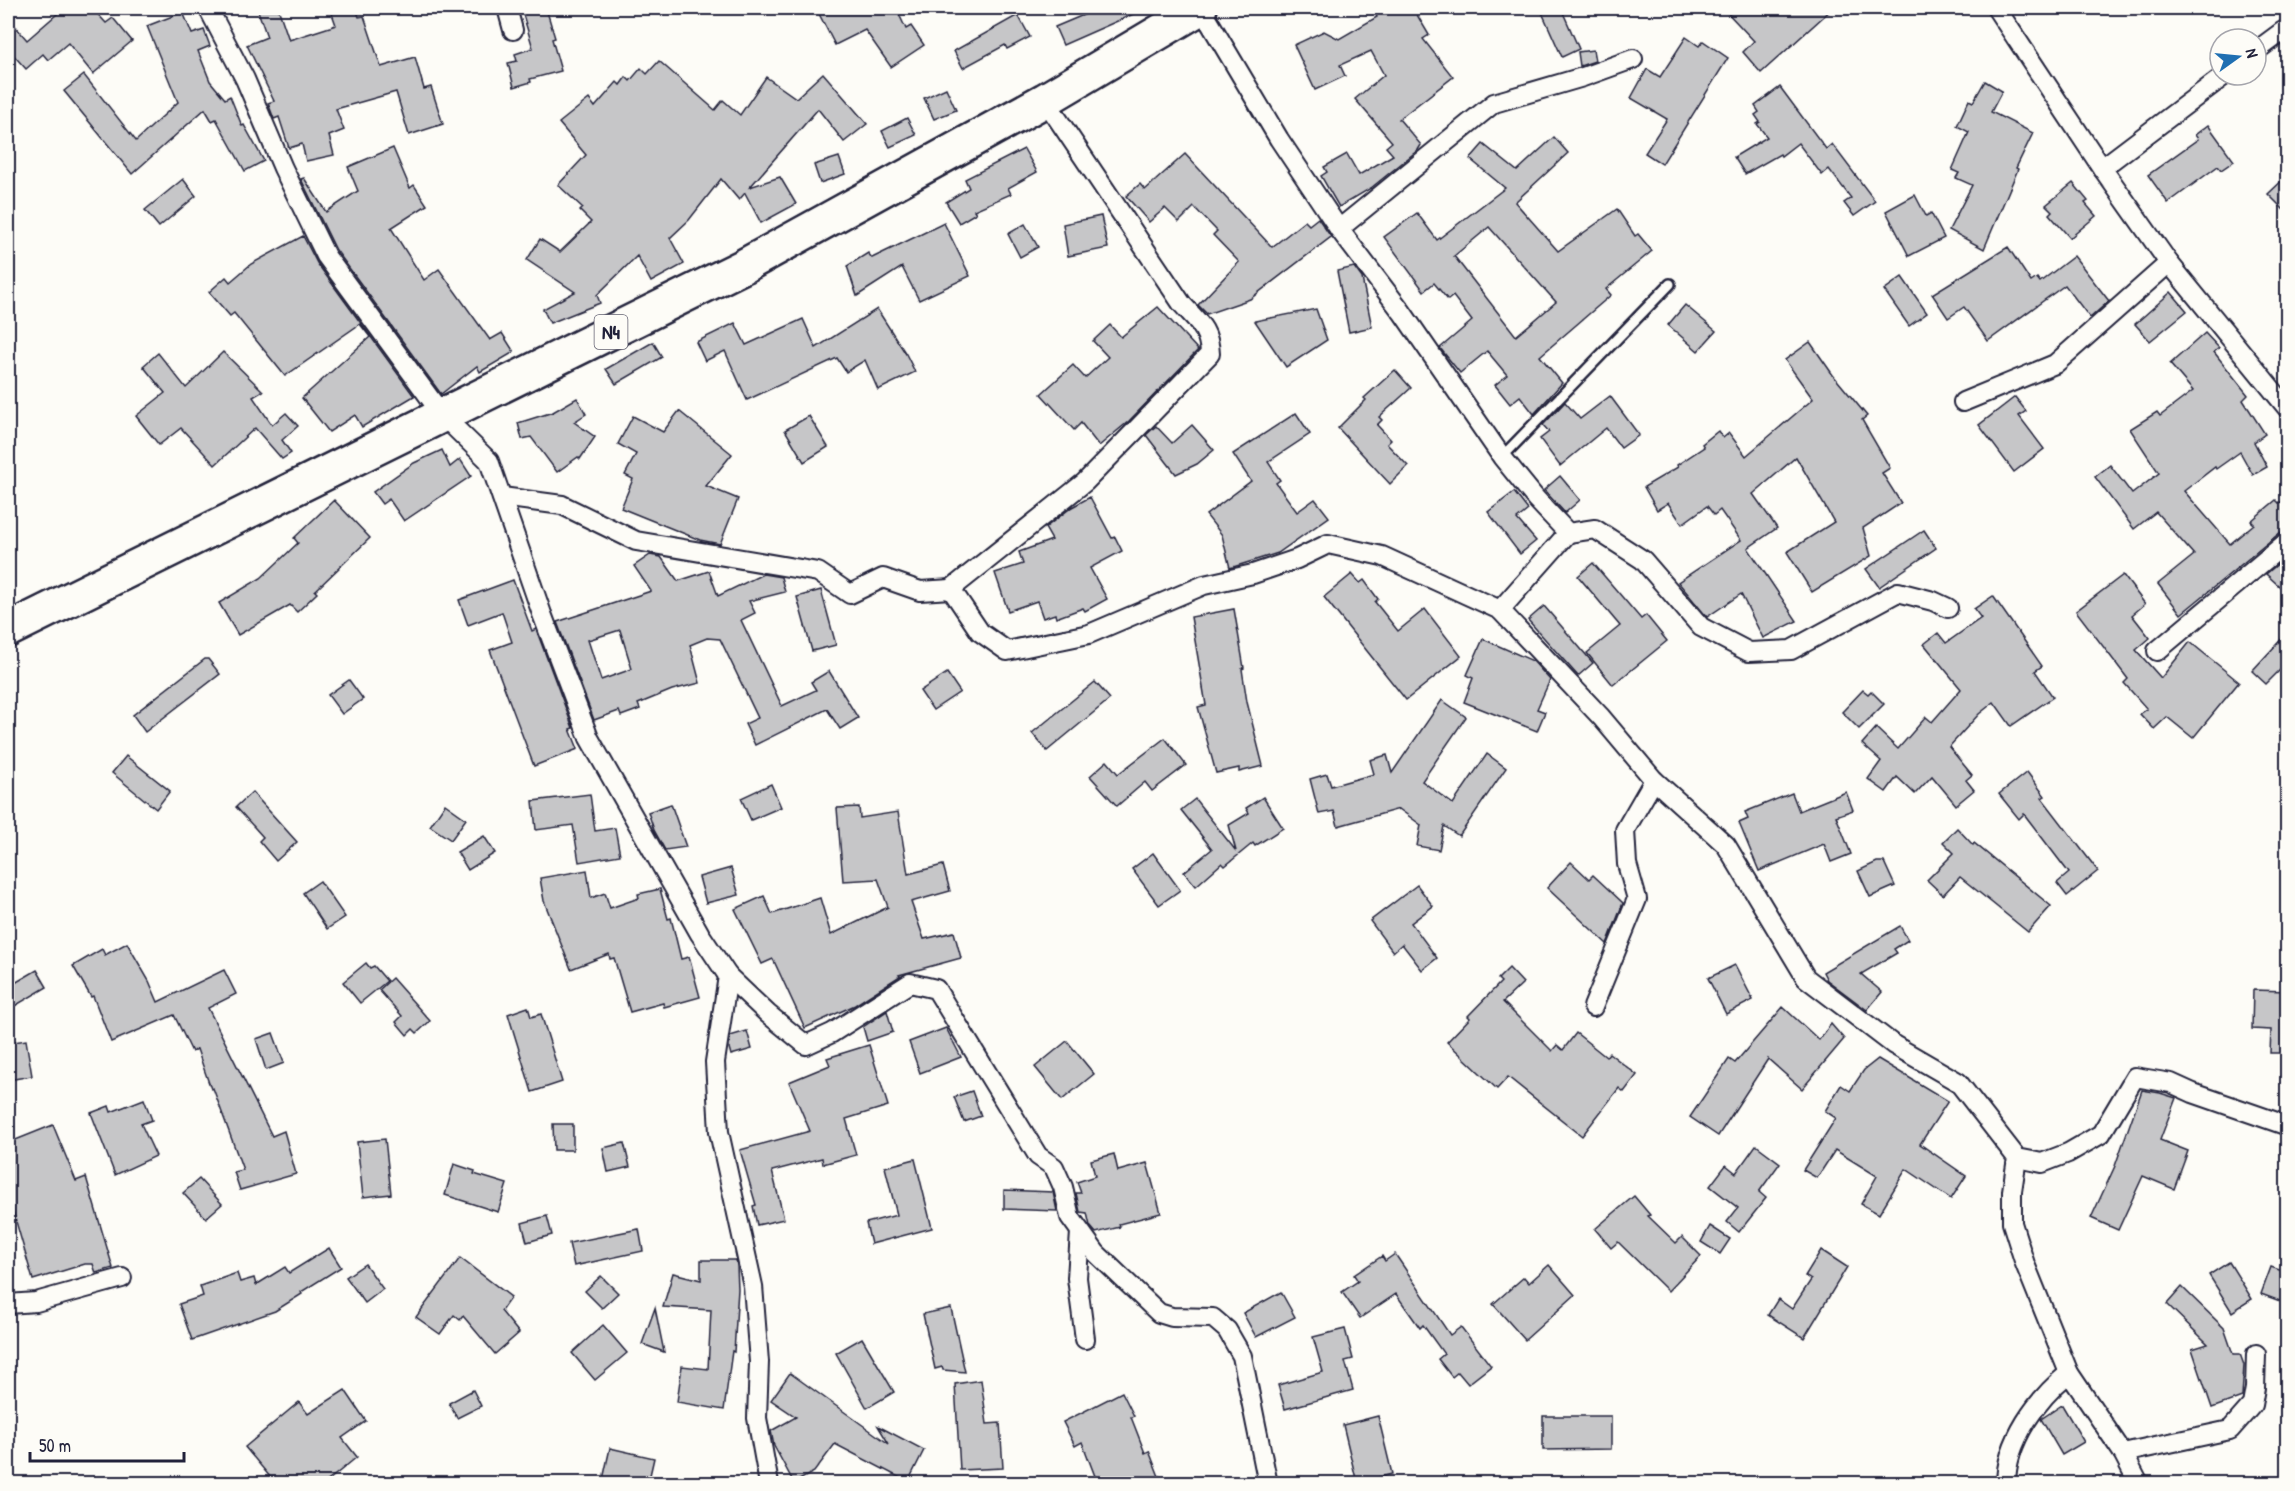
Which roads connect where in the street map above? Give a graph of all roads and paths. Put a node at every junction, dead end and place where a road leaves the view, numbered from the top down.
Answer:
1 (208, 8) edge
2 (507, 8) edge
3 (1200, 8) edge
4 (1996, 8) edge
5 (513, 30) dead end
6 (2283, 31) dead end
7 (2268, 42) edge
8 (1633, 59) dead end
9 (2209, 87) edge
10 (1045, 100) junction
11 (2102, 168) junction
12 (1339, 229) junction
13 (2169, 263) junction
14 (1670, 284) dead end
15 (1963, 402) dead end
16 (2287, 407) edge
17 (443, 416) junction
18 (1502, 457) junction
19 (502, 497) junction
20 (1568, 533) junction
21 (2288, 541) edge
22 (951, 589) junction
23 (1948, 608) dead end
24 (1500, 610) junction
25 (8, 630) edge
26 (2157, 651) dead end
27 (1654, 780) junction
28 (728, 976) junction
29 (1593, 1007) dead end
30 (2288, 1126) edge
31 (2017, 1158) junction
32 (1080, 1232) junction
33 (122, 1278) dead end
34 (8, 1304) edge
35 (1085, 1339) dead end
36 (2256, 1354) dead end
37 (2069, 1373) junction
38 (2123, 1453) junction
39 (769, 1484) edge
40 (1268, 1484) edge
41 (2006, 1484) edge
42 (2139, 1484) edge

1 - 17 street
2 - 5 street
3 - 10 highway, N4
3 - 12 street
4 - 11 street
6 - 7 street
8 - 12 street
9 - 11 street
10 - 17 highway, N4
10 - 22 street
11 - 13 street
12 - 18 street
13 - 15 street
13 - 16 street
14 - 18 lane
17 - 19 street
17 - 25 highway, N4
18 - 20 street
19 - 22 street
19 - 28 street
20 - 23 street
20 - 24 street
21 - 26 street
22 - 24 street
24 - 27 street
27 - 29 street
27 - 31 street
28 - 32 street
28 - 39 street
30 - 31 street
31 - 37 street
32 - 35 street
32 - 40 street
33 - 34 street
36 - 38 street
37 - 38 street
37 - 41 street
38 - 42 street

